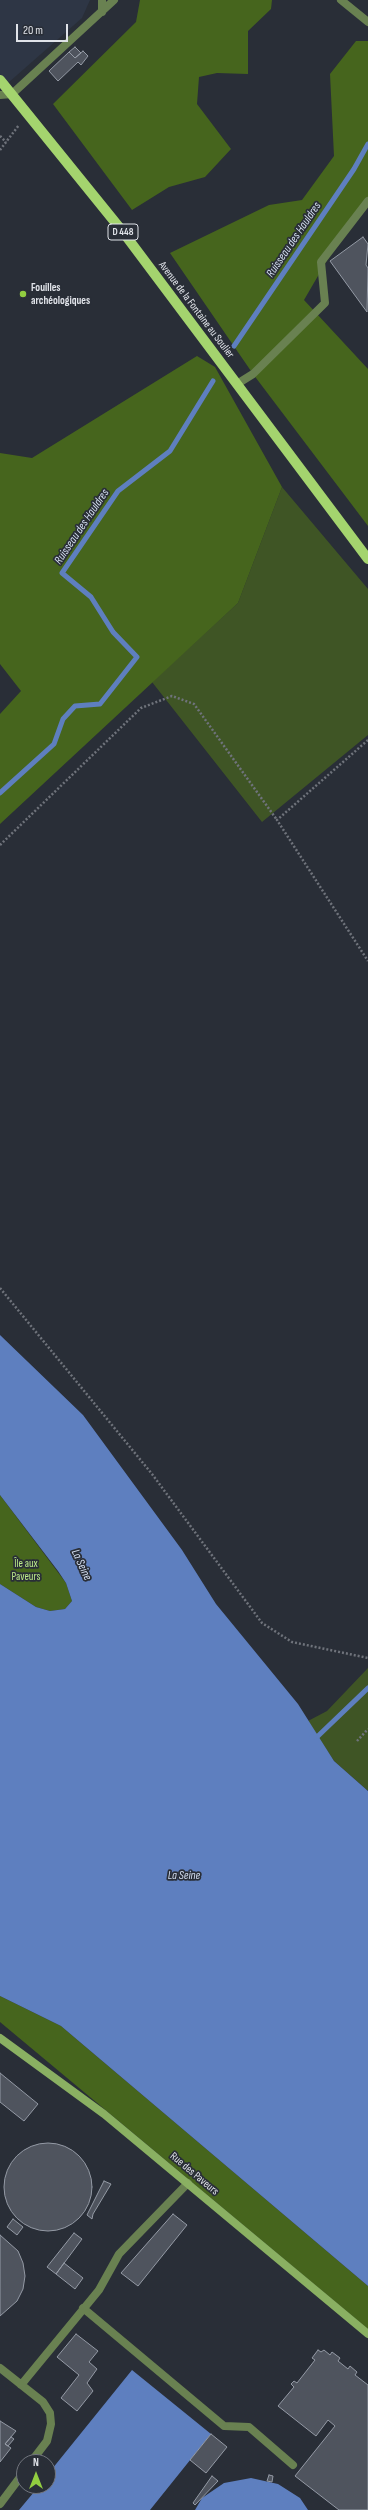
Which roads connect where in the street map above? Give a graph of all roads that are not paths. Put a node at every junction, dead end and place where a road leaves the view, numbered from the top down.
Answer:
1 (102, 0) edge
2 (114, 0) edge
3 (341, 0) edge
4 (102, 12) junction
5 (368, 22) edge
6 (0, 80) edge
7 (12, 94) junction
8 (0, 95) edge
9 (368, 202) edge
10 (237, 384) junction
11 (368, 559) edge
12 (0, 2038) edge
13 (188, 2184) junction
14 (83, 2308) junction
15 (368, 2334) edge
16 (0, 2368) edge
17 (21, 2385) junction
18 (37, 2454) edge
19 (293, 2465) dead end
20 (16, 2483) edge
21 (0, 2504) edge

1 - 4 street
2 - 4 street
3 - 5 street
4 - 7 street
6 - 7 main road, Avenue de la Fontaine au Soulier / D 448
7 - 8 street
7 - 10 main road, Avenue de la Fontaine au Soulier / D 448
9 - 10 street
10 - 11 main road, Avenue de la Fontaine au Soulier / D 448
12 - 13 street, Rue des Paveurs
13 - 14 street
13 - 15 street, Rue des Paveurs
14 - 17 street
14 - 19 street
16 - 17 street
17 - 18 street
20 - 21 street

